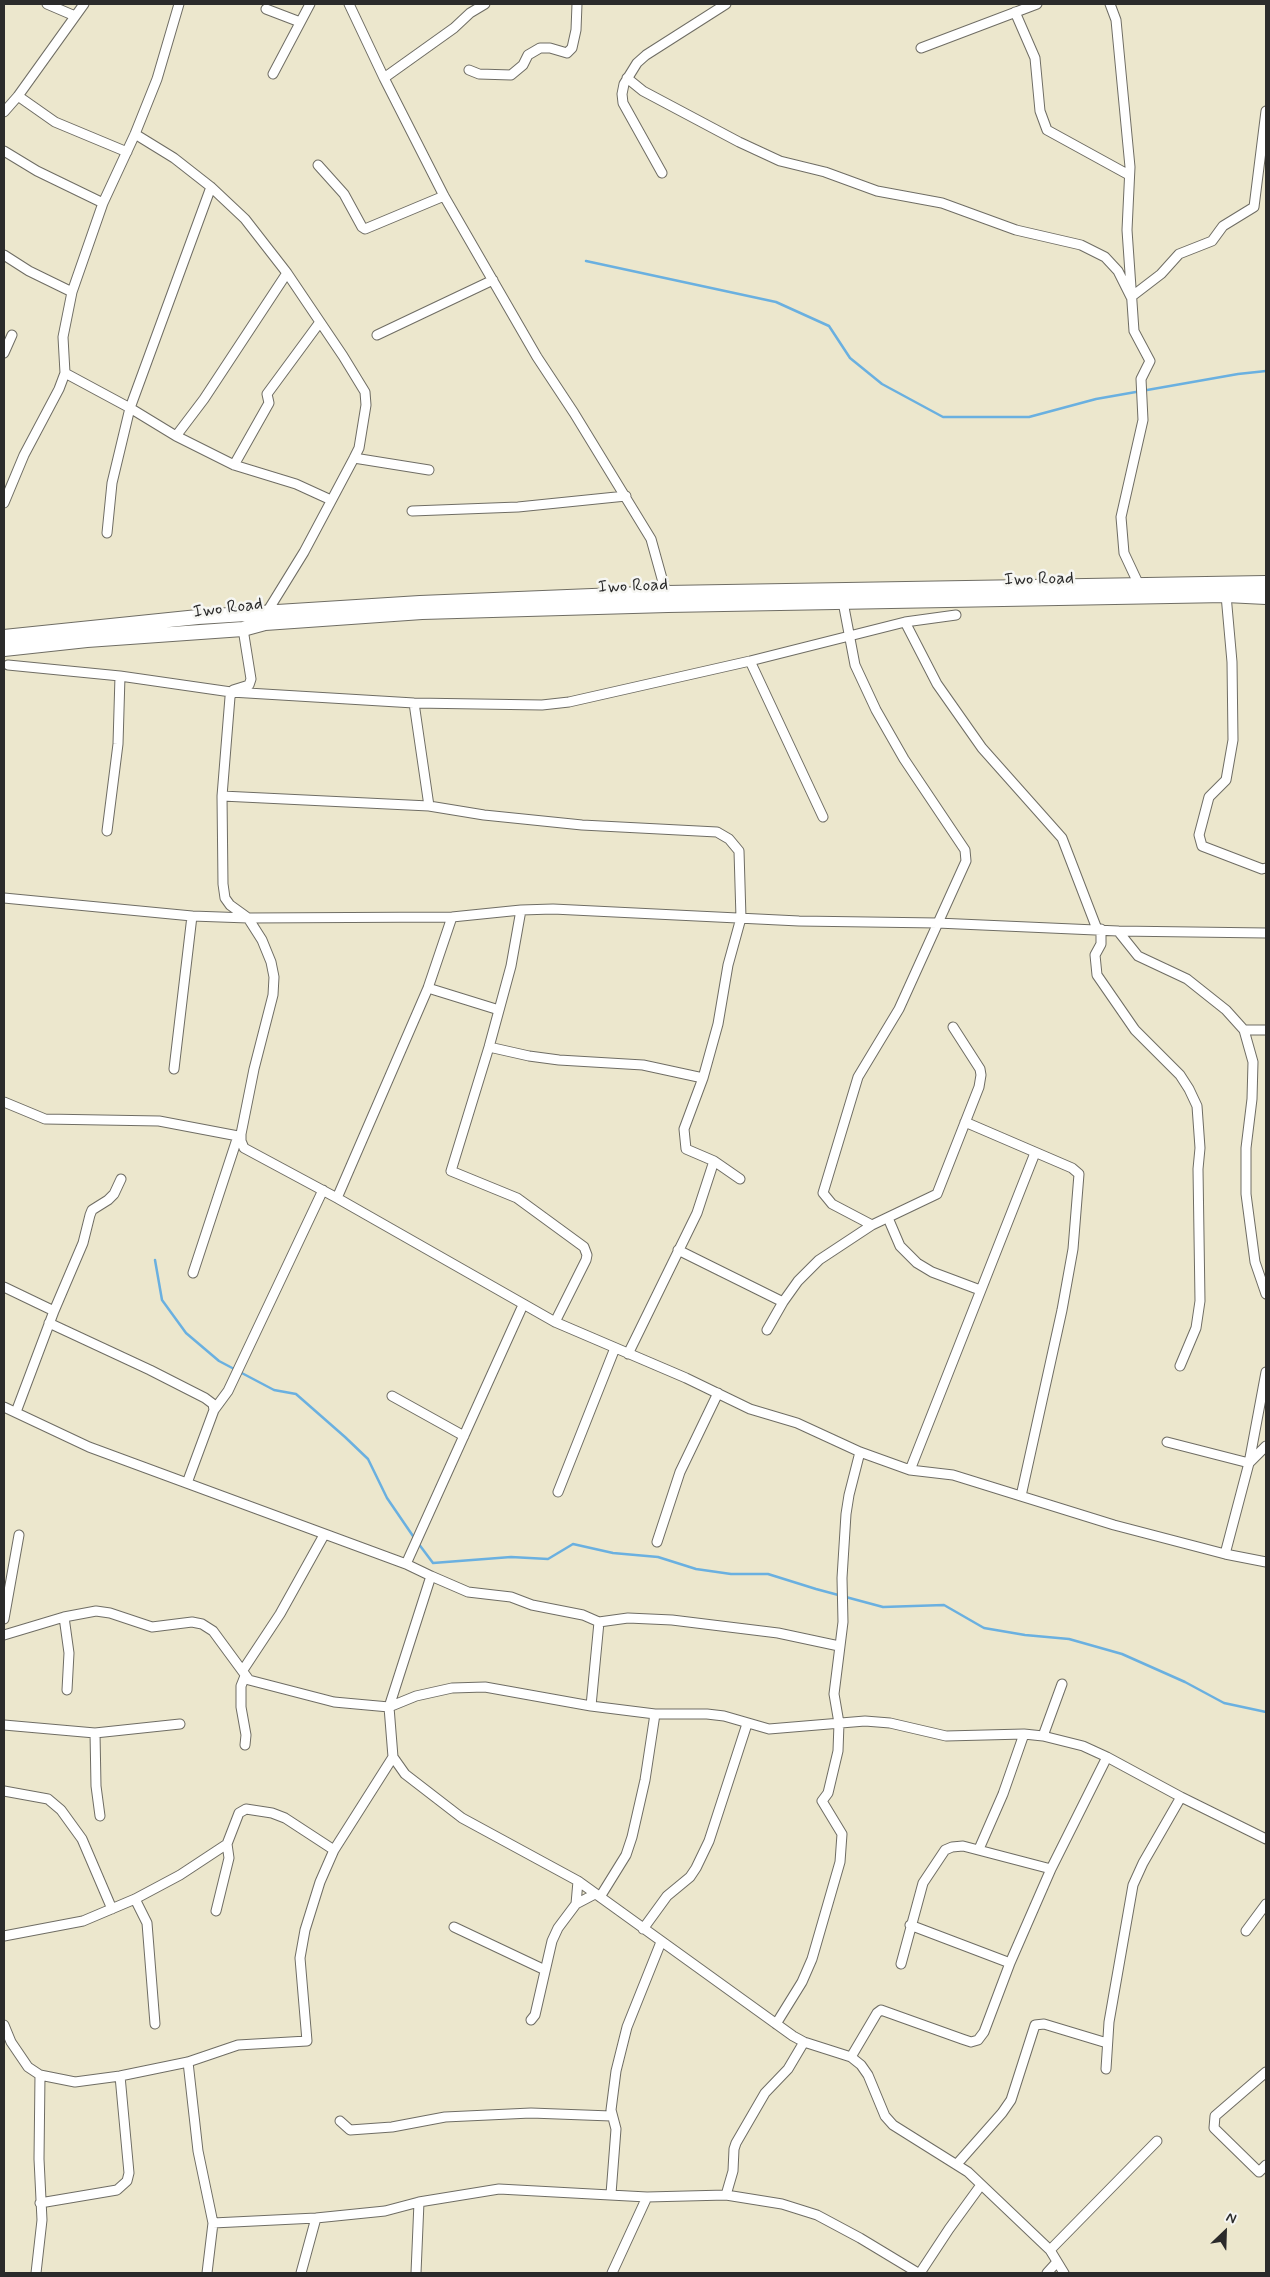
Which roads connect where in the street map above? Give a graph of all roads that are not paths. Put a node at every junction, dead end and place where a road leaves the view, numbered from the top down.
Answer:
1 (47, 4) edge
2 (84, 4) edge
3 (179, 4) edge
4 (310, 4) edge
5 (349, 4) edge
6 (485, 4) edge
7 (577, 4) edge
8 (726, 4) edge
9 (1037, 4) edge
10 (1110, 4) edge
11 (266, 9) dead end
12 (1015, 12) junction
13 (75, 16) junction
14 (300, 22) junction
15 (921, 48) dead end
16 (469, 70) dead end
17 (273, 74) dead end
18 (384, 78) junction
19 (627, 78) junction
20 (18, 96) junction
21 (5, 108) edge
22 (1266, 112) edge
23 (135, 134) junction
24 (4, 151) edge
25 (126, 152) junction
26 (318, 165) dead end
27 (662, 173) dead end
28 (1129, 175) junction
29 (211, 188) junction
30 (444, 196) junction
31 (103, 203) junction
32 (4, 256) edge
33 (287, 273) junction
34 (493, 280) junction
35 (72, 292) junction
36 (1131, 297) junction
37 (320, 322) junction
38 (12, 335) dead end
39 (377, 335) dead end
40 (4, 353) edge
41 (64, 373) junction
42 (130, 408) junction
43 (176, 436) junction
44 (354, 458) junction
45 (234, 465) junction
46 (430, 470) dead end
47 (626, 496) junction
48 (331, 500) junction
49 (4, 503) edge
50 (412, 511) dead end
51 (107, 533) dead end
52 (1266, 583) edge
53 (1139, 585) junction
54 (666, 593) junction
55 (1226, 596) junction
56 (1266, 597) edge
57 (843, 602) junction
58 (421, 608) junction
59 (267, 612) junction
60 (956, 614) dead end
61 (904, 622) junction
62 (243, 629) junction
63 (848, 635) junction
64 (4, 637) edge
65 (4, 649) edge
66 (750, 661) junction
67 (8, 665) dead end
68 (120, 676) junction
69 (231, 692) junction
70 (414, 703) junction
71 (222, 796) junction
72 (429, 806) junction
73 (822, 817) dead end
74 (107, 831) dead end
75 (1266, 868) edge
76 (4, 898) edge
77 (521, 910) junction
78 (192, 916) junction
79 (452, 917) junction
80 (248, 918) junction
81 (741, 918) junction
82 (937, 923) junction
83 (1099, 929) junction
84 (1118, 931) junction
85 (1266, 932) edge
86 (428, 988) junction
87 (499, 1010) junction
88 (953, 1027) dead end
89 (1244, 1030) junction
90 (1266, 1030) edge
91 (489, 1047) junction
92 (174, 1069) dead end
93 (703, 1078) junction
94 (4, 1102) edge
95 (965, 1122) junction
96 (239, 1139) junction
97 (1035, 1153) junction
98 (714, 1161) junction
99 (121, 1179) dead end
100 (740, 1179) dead end
101 (323, 1190) junction
102 (337, 1198) junction
103 (888, 1218) junction
104 (872, 1225) junction
105 (678, 1250) junction
106 (193, 1273) dead end
107 (4, 1287) edge
108 (980, 1290) junction
109 (1266, 1294) edge
110 (783, 1302) junction
111 (523, 1304) junction
112 (54, 1311) junction
113 (555, 1322) junction
114 (49, 1323) junction
115 (767, 1330) dead end
116 (615, 1348) junction
117 (628, 1354) junction
118 (1180, 1366) dead end
119 (1266, 1372) edge
120 (718, 1393) junction
121 (392, 1396) dead end
122 (4, 1407) edge
123 (214, 1410) junction
124 (16, 1412) junction
125 (464, 1436) junction
126 (1167, 1442) dead end
127 (1266, 1446) edge
128 (860, 1452) junction
129 (1249, 1463) junction
130 (910, 1470) junction
131 (187, 1483) junction
132 (558, 1492) dead end
133 (1021, 1496) junction
134 (19, 1535) dead end
135 (324, 1535) junction
136 (657, 1542) dead end
137 (1225, 1554) junction
138 (1266, 1562) edge
139 (406, 1564) junction
140 (431, 1576) junction
141 (64, 1617) junction
142 (4, 1619) edge
143 (599, 1622) junction
144 (4, 1635) edge
145 (839, 1646) junction
146 (244, 1673) junction
147 (1062, 1684) dead end
148 (68, 1690) dead end
149 (591, 1706) junction
150 (389, 1707) junction
151 (655, 1714) junction
152 (839, 1723) junction
153 (180, 1724) dead end
154 (747, 1724) junction
155 (4, 1725) edge
156 (95, 1733) junction
157 (1024, 1734) junction
158 (1042, 1736) junction
159 (245, 1745) dead end
160 (392, 1757) junction
161 (1107, 1757) junction
162 (4, 1791) edge
163 (1181, 1798) junction
164 (100, 1816) dead end
165 (1266, 1839) edge
166 (227, 1844) junction
167 (334, 1850) junction
168 (979, 1850) junction
169 (1051, 1869) junction
170 (578, 1881) junction
171 (598, 1896) junction
172 (136, 1898) junction
173 (576, 1904) junction
174 (1266, 1904) edge
175 (112, 1909) junction
176 (216, 1911) dead end
177 (910, 1925) junction
178 (454, 1927) dead end
179 (643, 1930) junction
180 (1246, 1931) dead end
181 (4, 1936) edge
182 (661, 1942) junction
183 (1010, 1963) junction
184 (901, 1964) dead end
185 (545, 1970) junction
186 (531, 2020) dead end
187 (155, 2024) dead end
188 (776, 2024) junction
189 (4, 2025) edge
190 (804, 2042) junction
191 (1107, 2043) junction
192 (851, 2057) junction
193 (188, 2062) junction
194 (1106, 2069) dead end
195 (1266, 2072) edge
196 (40, 2075) junction
197 (120, 2076) junction
198 (611, 2116) junction
199 (340, 2122) dead end
200 (1157, 2141) dead end
201 (957, 2164) junction
202 (1266, 2165) edge
203 (981, 2186) junction
204 (611, 2194) junction
205 (726, 2195) junction
206 (647, 2197) junction
207 (419, 2202) junction
208 (40, 2203) junction
209 (316, 2218) junction
210 (213, 2223) junction
211 (1050, 2250) junction
212 (1057, 2262) junction
213 (36, 2273) edge
214 (207, 2273) edge
215 (301, 2273) edge
216 (416, 2273) edge
217 (612, 2273) edge
218 (919, 2273) edge
219 (1048, 2273) edge
220 (1064, 2273) edge

1 - 13 street
2 - 13 street
3 - 23 street
4 - 14 street
5 - 18 street
6 - 18 street
7 - 16 street
8 - 19 street
9 - 12 street
10 - 28 street
11 - 14 street
12 - 15 street
12 - 28 street
13 - 20 street
14 - 17 street
18 - 30 street
19 - 27 street
19 - 36 street
20 - 21 street
20 - 25 street
22 - 36 street
23 - 25 street
23 - 29 street
24 - 31 street
25 - 31 street
26 - 30 street
28 - 36 street
29 - 33 street
29 - 42 street
30 - 34 street
31 - 35 street
32 - 35 street
33 - 37 street
33 - 43 street
34 - 39 street
34 - 47 street
35 - 41 street
36 - 53 street
37 - 44 street
37 - 45 street
38 - 40 street
41 - 42 street
41 - 49 street
42 - 43 street
42 - 51 street
43 - 45 street
44 - 46 street
44 - 48 street
45 - 48 street
47 - 50 street
47 - 54 street
48 - 59 street
52 - 53 main road, Iwo Road
53 - 54 main road, Iwo Road
54 - 58 main road, Iwo Road
55 - 56 main road, Iwo Road
55 - 57 main road, Iwo Road
55 - 75 street
57 - 58 main road, Iwo Road
57 - 63 street
58 - 59 main road, Iwo Road
58 - 62 main road, Iwo Road
59 - 64 main road, Iwo Road
60 - 61 street
61 - 63 street
61 - 83 street
62 - 65 main road, Iwo Road
62 - 69 street
63 - 66 street
63 - 82 street
66 - 70 street
66 - 73 street
67 - 68 street
68 - 69 street
68 - 74 street
69 - 70 street
69 - 71 street
70 - 72 street
71 - 72 street
71 - 80 street
72 - 81 street
76 - 78 street
77 - 79 street
77 - 81 street
77 - 87 street
78 - 80 street
78 - 92 street
79 - 80 street
79 - 86 street
80 - 96 street
81 - 82 street
81 - 93 street
82 - 83 street
82 - 104 street
83 - 84 street
83 - 118 street
84 - 85 street
84 - 89 street
86 - 87 street
86 - 102 street
87 - 91 street
88 - 95 street
89 - 90 street
89 - 109 street
91 - 93 street
91 - 113 street
93 - 98 street
94 - 96 street
95 - 97 street
95 - 103 street
96 - 101 street
96 - 106 street
97 - 108 street
97 - 133 street
98 - 100 street
98 - 105 street
99 - 112 street
101 - 102 street
101 - 123 street
102 - 111 street
103 - 104 street
103 - 108 street
104 - 110 street
105 - 110 street
105 - 117 street
107 - 112 street
108 - 130 street
110 - 115 street
111 - 113 street
111 - 125 street
112 - 114 street
113 - 116 street
114 - 123 street
114 - 124 street
116 - 117 street
116 - 132 street
117 - 120 street
119 - 129 street
120 - 128 street
120 - 136 street
121 - 125 street
122 - 124 street
123 - 131 street
124 - 131 street
125 - 139 street
126 - 129 street
127 - 129 street
128 - 130 street
128 - 145 street
129 - 137 street
130 - 133 street
131 - 135 street
133 - 137 street
134 - 142 street
135 - 139 street
135 - 146 street
137 - 138 street
139 - 140 street
140 - 143 street
140 - 150 street
141 - 144 street
141 - 146 street
141 - 148 street
143 - 145 street
143 - 149 street
145 - 152 street
146 - 150 street
146 - 159 street
147 - 158 street
149 - 150 street
149 - 151 street
150 - 160 street
151 - 154 street
151 - 171 street
152 - 154 street
152 - 157 street
152 - 188 street
153 - 156 street
154 - 179 street
155 - 156 street
156 - 164 street
157 - 158 street
157 - 168 street
158 - 161 street
160 - 167 street
160 - 170 street
161 - 163 street
161 - 169 street
162 - 175 street
163 - 165 street
163 - 191 street
166 - 167 street
166 - 172 street
166 - 176 street
167 - 193 street
168 - 169 street
168 - 177 street
169 - 183 street
170 - 171 street
170 - 173 street
171 - 173 street
171 - 179 street
172 - 175 street
172 - 187 street
173 - 185 street
174 - 180 street
175 - 181 street
177 - 183 street
177 - 184 street
178 - 185 street
179 - 182 street
182 - 188 street
182 - 198 street
183 - 192 street
185 - 186 street
188 - 190 street
189 - 196 street
190 - 192 street
190 - 205 street
191 - 194 street
191 - 201 street
192 - 201 street
193 - 197 street
193 - 210 street
195 - 202 street
196 - 197 street
196 - 208 street
197 - 208 street
198 - 199 street
198 - 204 street
200 - 211 street
201 - 203 street
203 - 211 street
203 - 218 street
204 - 206 street
204 - 207 street
205 - 206 street
205 - 218 street
206 - 217 street
207 - 209 street
207 - 216 street
208 - 213 street
209 - 210 street
209 - 215 street
210 - 214 street
211 - 212 street
212 - 219 street
212 - 220 street

